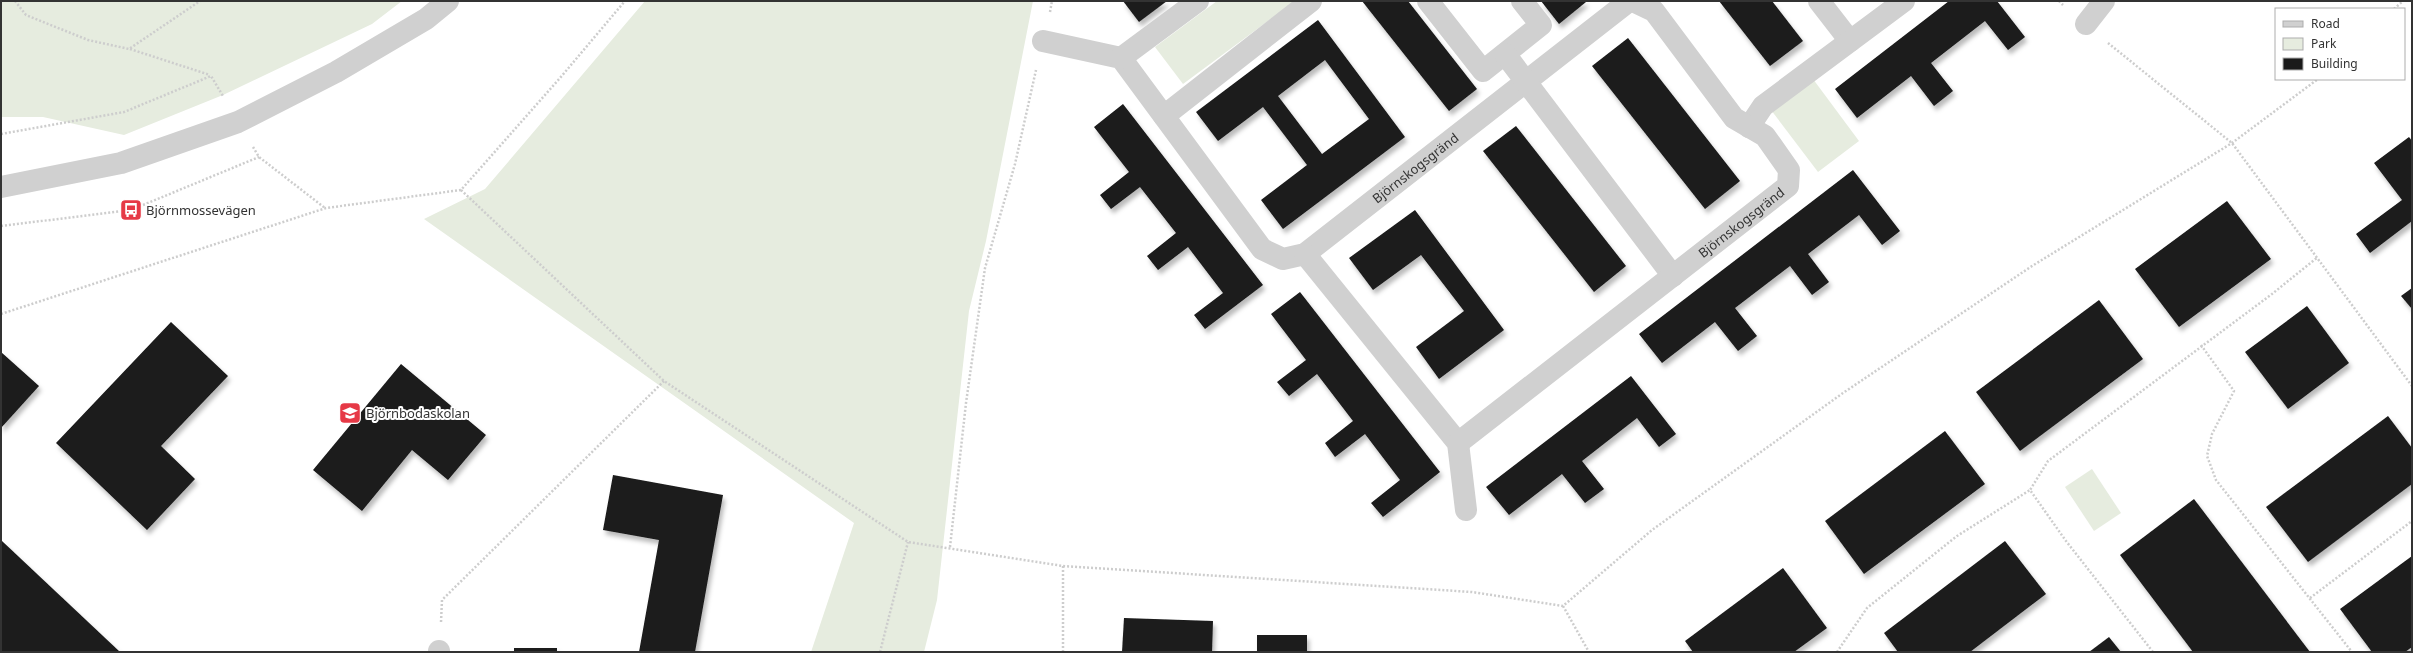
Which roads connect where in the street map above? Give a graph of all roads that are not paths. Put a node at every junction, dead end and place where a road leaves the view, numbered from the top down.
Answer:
1 (448, 1) edge
2 (1198, 1) edge
3 (1311, 1) edge
4 (1428, 1) edge
5 (1522, 1) edge
6 (1629, 1) edge
7 (1633, 1) edge
8 (1819, 1) edge
9 (1904, 1) edge
10 (2104, 1) edge
11 (2086, 24) road end
12 (1043, 41) road end
13 (1850, 41) junction
14 (1505, 54) junction
15 (1121, 58) junction
16 (1526, 82) junction
17 (1164, 116) junction
18 (1749, 127) junction
19 (1, 187) edge
20 (1305, 254) junction
21 (1673, 276) junction
22 (1458, 443) junction
23 (1466, 510) dead end

1 - 19 street
2 - 15 street
3 - 17 street
4 - 14 street
5 - 14 street
6 - 16 street, Björnskogsgränd
7 - 18 street, Björnskogsgränd
8 - 13 street
9 - 13 street
10 - 11 street
12 - 15 street
13 - 18 street
14 - 16 street
15 - 17 street, Björnskogsgränd
16 - 20 street, Björnskogsgränd
16 - 21 street
17 - 20 street, Björnskogsgränd
18 - 21 street, Björnskogsgränd
20 - 22 street
21 - 22 street, Björnskogsgränd
22 - 23 street

